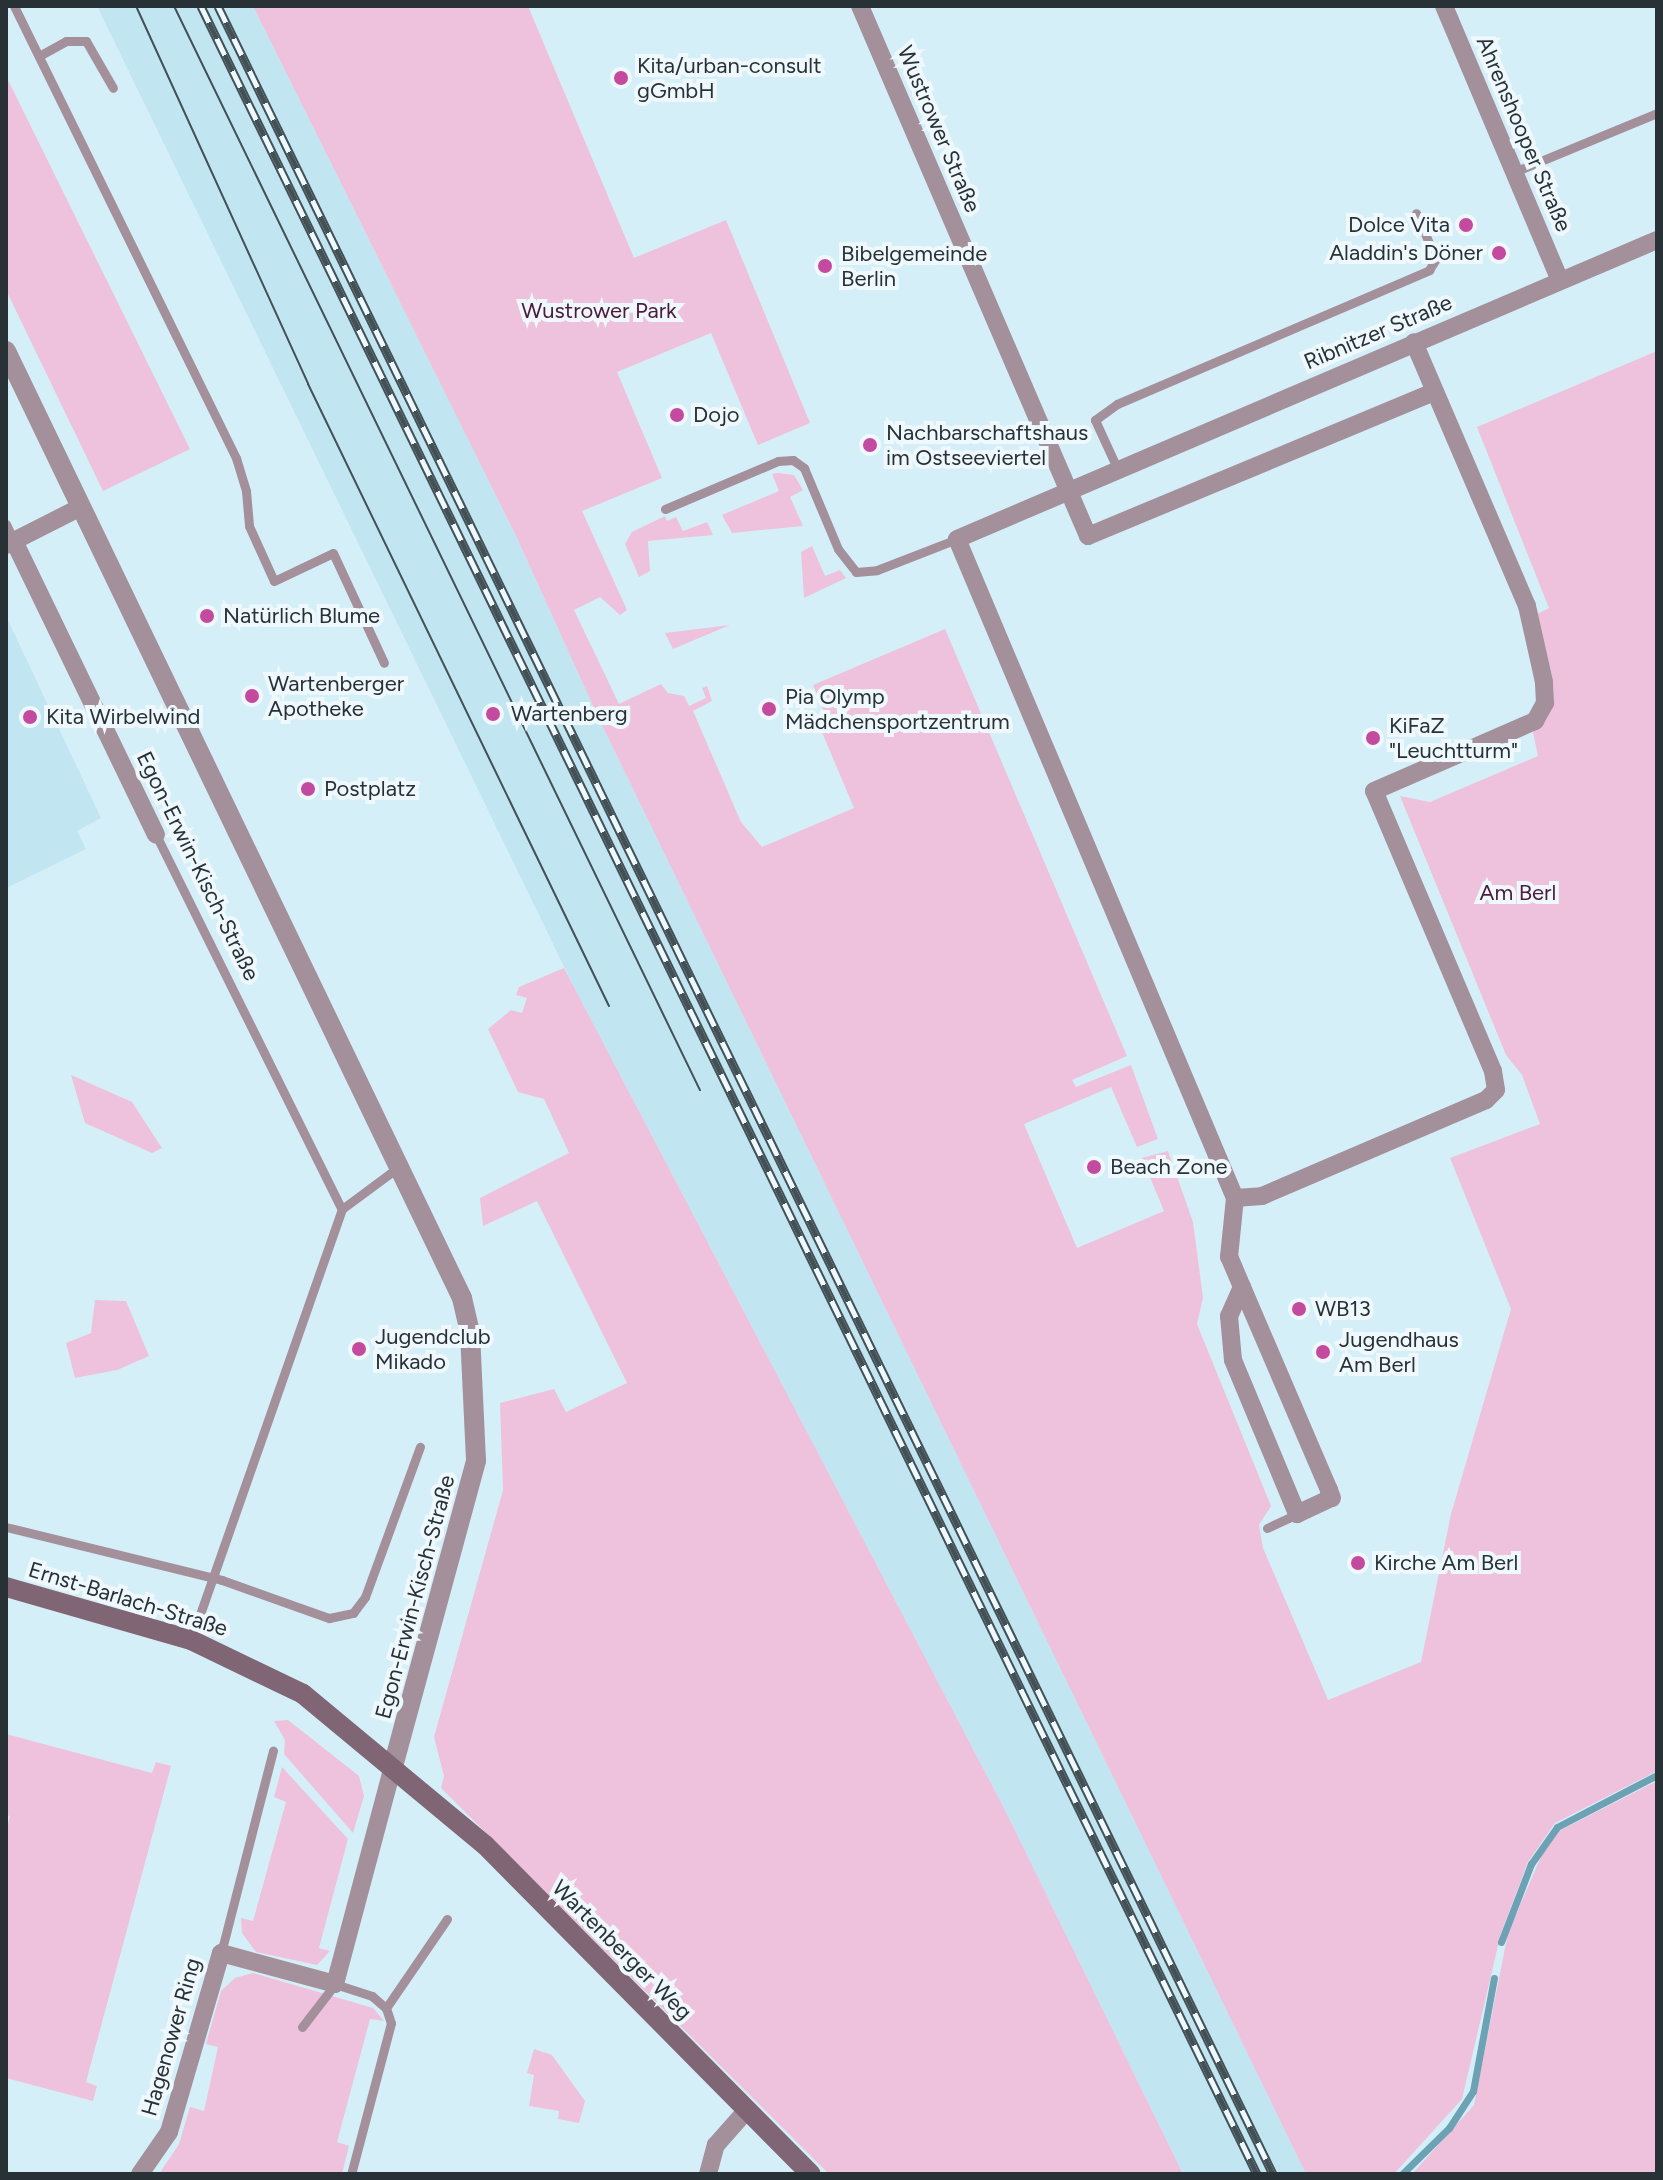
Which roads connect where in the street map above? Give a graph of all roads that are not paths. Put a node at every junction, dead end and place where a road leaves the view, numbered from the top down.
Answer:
1 (14, 6) edge
2 (860, 6) edge
3 (1444, 6) edge
4 (39, 56) junction
5 (113, 88) dead end
6 (1657, 113) edge
7 (1514, 172) junction
8 (1416, 213) dead end
9 (1657, 240) edge
10 (1560, 281) junction
11 (1414, 342) junction
12 (6, 351) edge
13 (1434, 392) junction
14 (1117, 468) junction
15 (1066, 492) junction
16 (81, 507) junction
17 (665, 509) dead end
18 (9, 537) edge
19 (957, 539) junction
20 (384, 663) dead end
21 (156, 835) joint
22 (402, 1165) junction
23 (1235, 1198) junction
24 (342, 1209) junction
25 (1242, 1287) junction
26 (420, 1447) dead end
27 (1297, 1514) junction
28 (6, 1527) edge
29 (1267, 1528) dead end
30 (212, 1579) junction
31 (6, 1587) edge
32 (191, 1640) junction
33 (273, 1751) dead end
34 (393, 1766) junction
35 (447, 1919) dead end
36 (221, 1953) junction
37 (335, 1984) junction
38 (386, 2008) junction
39 (302, 2027) dead end
40 (747, 2110) junction
41 (140, 2174) edge
42 (351, 2174) edge
43 (708, 2174) edge
44 (811, 2174) edge

1 - 4 lane
2 - 15 street, Wustrower Straße
3 - 7 street, Ahrenshooper Straße
4 - 5 lane
4 - 20 lane
6 - 7 lane
7 - 10 street, Ahrenshooper Straße
8 - 14 lane, Ribnitzer Straße
9 - 10 street, Ribnitzer Straße
10 - 11 street, Ribnitzer Straße
11 - 13 street
11 - 14 street, Ribnitzer Straße
12 - 16 street, Egon-Erwin-Kisch-Straße
13 - 15 street
13 - 23 street
14 - 15 street, Ribnitzer Straße
15 - 19 street, Ribnitzer Straße
16 - 18 street, Egon-Erwin-Kisch-Straße
16 - 22 street, Egon-Erwin-Kisch-Straße
17 - 19 lane
18 - 21 street, Egon-Erwin-Kisch-Straße
19 - 23 street
21 - 24 lane, Egon-Erwin-Kisch-Straße
22 - 24 lane
22 - 34 street, Egon-Erwin-Kisch-Straße
23 - 25 street
24 - 30 lane
25 - 27 street
25 - 27 street
26 - 30 lane, Egon-Erwin-Kisch-Straße
27 - 29 lane
28 - 30 lane, Ernst-Barlach-Straße
30 - 32 lane
31 - 32 main road, Ernst-Barlach-Straße
32 - 34 main road, Ernst-Barlach-Straße
33 - 36 lane, Hagenower Ring
34 - 37 street
34 - 40 main road, Wartenberger Weg
35 - 38 lane
36 - 37 street, Hagenower Ring
36 - 41 street, Hagenower Ring
37 - 38 lane, Hagenower Ring
37 - 39 lane
38 - 42 lane
40 - 43 street
40 - 44 main road, Wartenberger Weg

